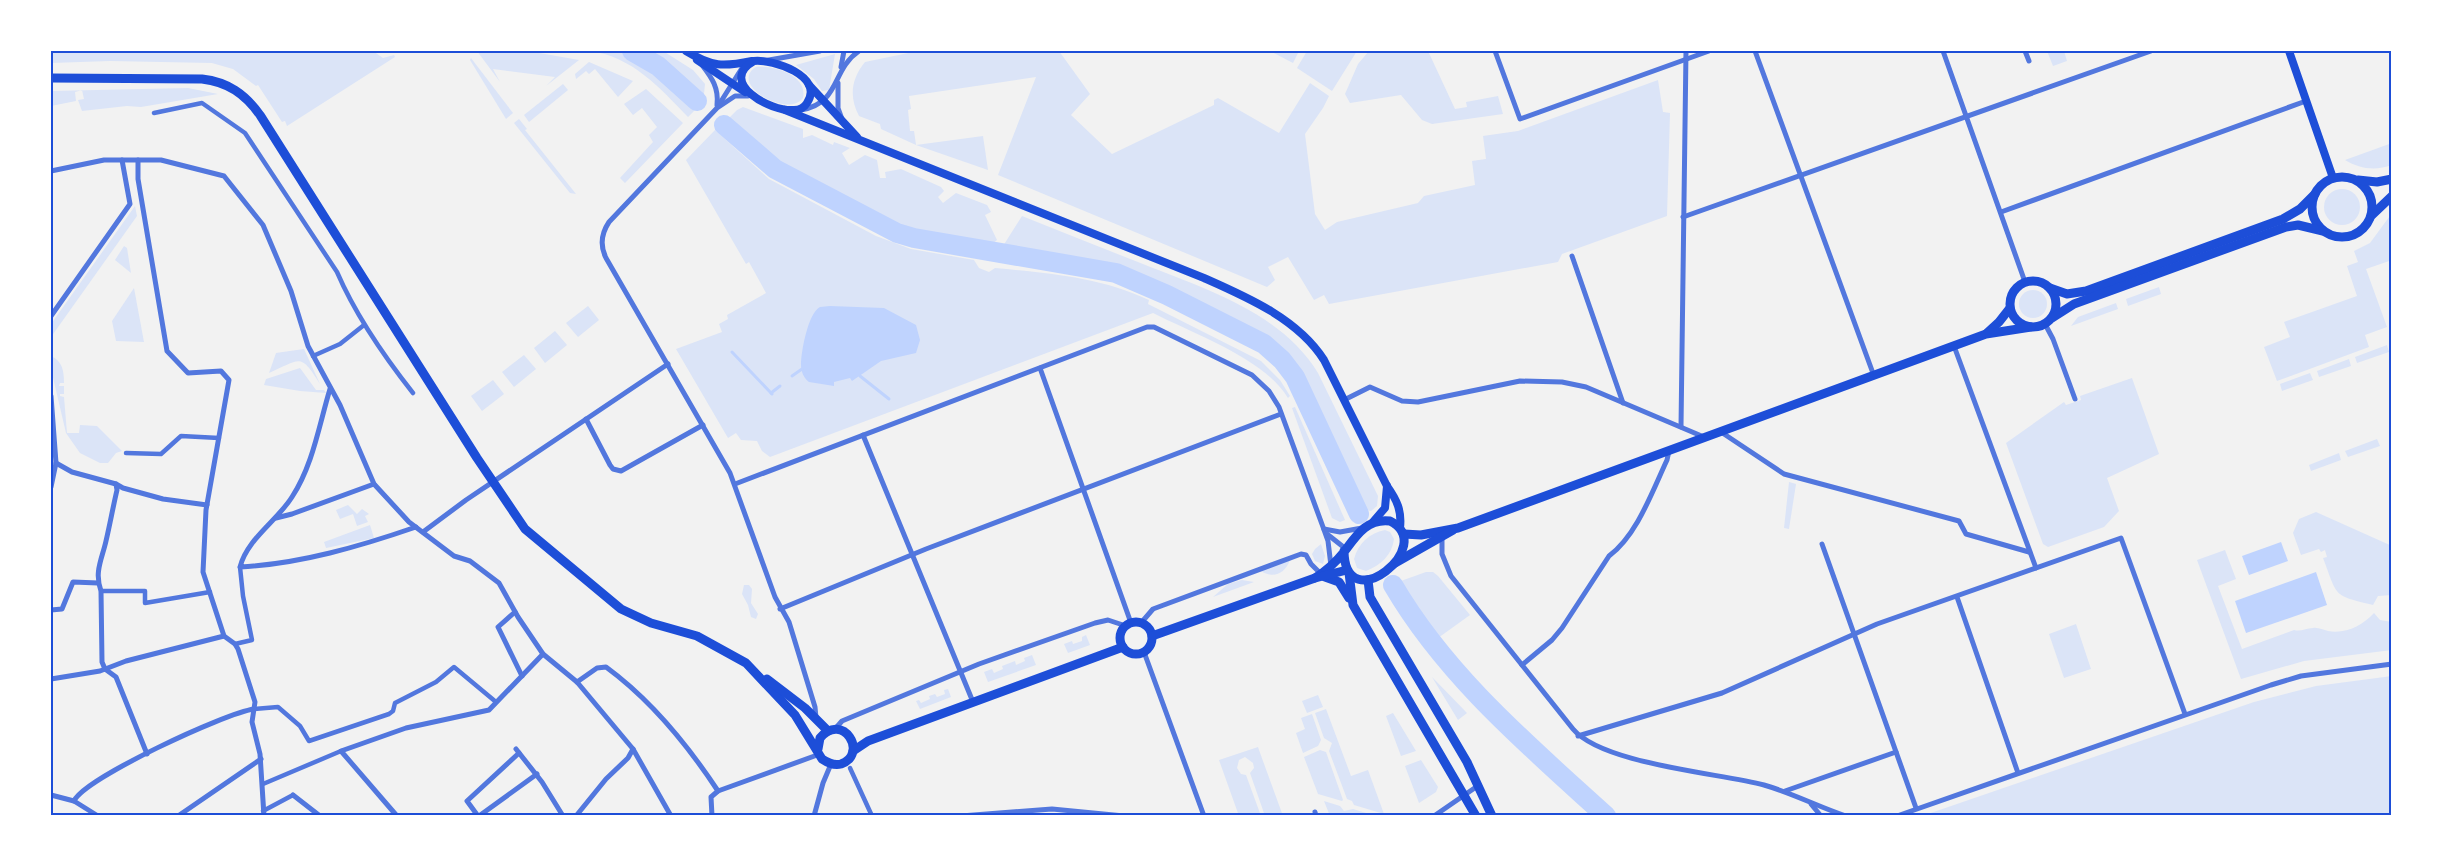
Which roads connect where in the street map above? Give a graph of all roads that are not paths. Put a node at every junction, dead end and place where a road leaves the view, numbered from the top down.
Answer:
1 (809, 51) edge
2 (820, 51) edge
3 (844, 51) edge
4 (859, 51) edge
5 (1495, 51) edge
6 (1686, 51) edge
7 (1709, 51) edge
8 (1755, 51) edge
9 (1943, 51) edge
10 (2025, 51) edge
11 (2151, 51) edge
12 (2289, 51) edge
13 (689, 53) edge
14 (797, 56) junction
15 (767, 60) junction
16 (1686, 60) junction
17 (2029, 61) dead end
18 (700, 63) junction
19 (751, 63) junction
20 (840, 72) junction
21 (51, 78) edge
22 (96, 79) junction
23 (806, 81) junction
24 (51, 82) edge
25 (732, 83) junction
26 (753, 97) junction
27 (824, 101) junction
28 (2306, 101) junction
29 (717, 108) junction
30 (785, 110) junction
31 (798, 110) junction
32 (154, 113) dead end
33 (1968, 118) junction
34 (847, 125) junction
35 (858, 139) junction
36 (122, 160) junction
37 (138, 160) junction
38 (51, 171) edge
39 (1801, 176) junction
40 (2333, 178) junction
41 (2392, 179) edge
42 (2356, 180) junction
43 (2314, 194) junction
44 (2392, 196) edge
45 (2001, 212) junction
46 (2372, 215) junction
47 (1683, 217) junction
48 (2324, 231) junction
49 (1572, 256) dead end
50 (2025, 282) junction
51 (2050, 288) junction
52 (2010, 308) junction
53 (51, 316) edge
54 (2048, 321) junction
55 (364, 325) junction
56 (2031, 327) junction
57 (1986, 334) junction
58 (1954, 346) junction
59 (313, 356) junction
60 (668, 364) junction
61 (1040, 368) junction
62 (1874, 376) junction
63 (330, 389) junction
64 (413, 393) dead end
65 (51, 396) edge
66 (2075, 399) dead end
67 (1344, 400) junction
68 (1622, 403) junction
69 (1282, 414) junction
70 (586, 419) junction
71 (703, 425) junction
72 (1681, 427) junction
73 (1721, 432) junction
74 (863, 436) junction
75 (1706, 437) junction
76 (219, 440) junction
77 (1669, 451) junction
78 (126, 453) dead end
79 (56, 463) junction
80 (492, 482) junction
81 (116, 484) junction
82 (374, 484) junction
83 (735, 484) junction
84 (1387, 486) junction
85 (51, 487) edge
86 (1083, 489) junction
87 (207, 505) junction
88 (276, 518) junction
89 (1368, 525) junction
90 (416, 527) junction
91 (1458, 528) junction
92 (1324, 529) junction
93 (1402, 531) junction
94 (422, 532) junction
95 (1442, 538) junction
96 (1822, 544) dead end
97 (1345, 550) junction
98 (2029, 552) junction
99 (913, 555) junction
100 (1395, 563) junction
101 (1330, 566) junction
102 (240, 567) junction
103 (2036, 568) junction
104 (1348, 571) junction
105 (1320, 576) junction
106 (1368, 580) junction
107 (98, 583) junction
108 (101, 591) junction
109 (210, 592) junction
110 (1957, 597) junction
111 (1353, 605) junction
112 (51, 610) edge
113 (780, 610) junction
114 (516, 612) junction
115 (1141, 623) junction
116 (1128, 624) junction
117 (1854, 634) junction
118 (1152, 636) junction
119 (224, 637) junction
120 (235, 644) junction
121 (1123, 647) junction
122 (1144, 652) junction
123 (543, 654) junction
124 (2392, 664) edge
125 (1522, 665) junction
126 (751, 668) junction
127 (105, 669) junction
128 (962, 672) junction
129 (522, 676) junction
130 (51, 679) edge
131 (577, 682) junction
132 (496, 702) junction
133 (973, 702) junction
134 (254, 709) junction
135 (2185, 714) junction
136 (816, 718) junction
137 (832, 730) junction
138 (1578, 736) junction
139 (852, 740) junction
140 (868, 741) junction
141 (633, 749) junction
142 (341, 751) junction
143 (853, 751) junction
144 (819, 752) junction
145 (1896, 752) junction
146 (146, 754) junction
147 (260, 757) junction
148 (831, 764) junction
149 (850, 768) dead end
150 (2018, 773) junction
151 (537, 774) junction
152 (263, 784) junction
153 (1479, 785) junction
154 (718, 791) junction
155 (1784, 792) junction
156 (1464, 794) junction
157 (51, 795) edge
158 (293, 795) joint
159 (74, 802) junction
160 (1810, 803) junction
161 (1916, 808) junction
162 (264, 813) edge
163 (98, 816) edge
164 (178, 816) edge
165 (320, 816) edge
166 (397, 816) edge
167 (479, 816) edge
168 (563, 816) edge
169 (576, 816) edge
170 (671, 816) edge
171 (712, 816) edge
172 (814, 816) edge
173 (872, 816) edge
174 (961, 816) edge
175 (1124, 816) edge
176 (1204, 816) edge
177 (1434, 816) edge
178 (1476, 816) edge
179 (1492, 816) edge
180 (1821, 816) edge
181 (1846, 816) edge
182 (1897, 816) edge

1 - 14 street
2 - 14 street
3 - 20 street
4 - 20 street
5 - 16 street
6 - 16 street
7 - 16 street
8 - 39 street
9 - 33 street
10 - 17 street
11 - 33 street
12 - 28 main road
13 - 18 main road
13 - 19 main road
14 - 15 street
15 - 19 main road
15 - 23 main road
16 - 47 street
18 - 25 main road
18 - 29 street
19 - 25 street
19 - 26 main road
20 - 27 street
20 - 34 street
21 - 22 main road
22 - 24 main road
22 - 80 main road
23 - 27 main road
23 - 31 main road
25 - 26 main road
25 - 29 street
26 - 29 street
26 - 30 main road
27 - 31 street
27 - 34 main road
28 - 40 main road
28 - 45 street
29 - 60 street
30 - 31 main road
30 - 35 main road
32 - 55 street
33 - 39 street
33 - 45 street
34 - 35 main road
35 - 67 main road
36 - 37 street
36 - 38 street
36 - 53 street
37 - 59 street
37 - 76 street
39 - 47 street
39 - 62 street
40 - 42 main road
40 - 43 main road
41 - 42 main road
42 - 46 main road
43 - 48 main road
43 - 51 main road
44 - 46 main road
45 - 50 street
46 - 48 main road
47 - 72 street
48 - 54 main road
49 - 68 street
50 - 51 main road
50 - 52 main road
51 - 54 main road
52 - 56 main road
52 - 57 main road
54 - 56 main road
54 - 66 street
55 - 59 street
55 - 64 street
56 - 57 main road
57 - 58 main road
58 - 62 main road
58 - 98 street
59 - 63 street
60 - 70 street
60 - 71 street
61 - 69 street
61 - 74 street
61 - 86 street
62 - 73 main road
63 - 82 street
63 - 88 street
65 - 79 street
67 - 68 street
67 - 84 main road
68 - 72 street
69 - 86 street
69 - 92 street
70 - 71 street
70 - 80 street
71 - 83 street
72 - 75 street
73 - 75 main road
73 - 98 street
74 - 83 street
74 - 99 street
75 - 77 main road
76 - 78 street
76 - 87 street
77 - 91 main road
77 - 125 street
79 - 81 street
79 - 85 street
80 - 94 street
80 - 126 main road
81 - 87 street
81 - 107 street
82 - 88 street
82 - 90 street
83 - 113 street
84 - 89 main road
84 - 93 main road
86 - 99 street
86 - 116 street
87 - 109 street
88 - 102 street
89 - 92 street
89 - 93 main road
89 - 97 main road
90 - 94 street
90 - 102 street
91 - 93 main road
91 - 95 main road
92 - 97 street
92 - 101 street
93 - 100 main road
94 - 114 street
95 - 100 main road
95 - 125 street
96 - 117 street
97 - 101 main road
97 - 104 main road
98 - 103 street
99 - 113 street
99 - 128 street
100 - 106 main road
101 - 105 main road
102 - 120 street
103 - 110 street
103 - 135 street
104 - 105 main road
104 - 106 main road
104 - 111 main road
105 - 111 main road
105 - 115 street
105 - 118 main road
106 - 153 main road
107 - 108 street
107 - 112 street
108 - 109 street
108 - 127 street
109 - 119 street
110 - 117 street
110 - 150 street
111 - 156 main road
113 - 136 street
114 - 123 street
114 - 129 street
115 - 116 main road
115 - 118 main road
116 - 121 main road
116 - 128 street
117 - 138 street
117 - 145 street
118 - 122 main road
119 - 120 street
119 - 127 street
120 - 134 street
121 - 122 main road
121 - 133 main road
122 - 176 street
123 - 129 street
123 - 131 street
124 - 135 street
125 - 138 street
126 - 136 main road
126 - 144 main road
127 - 130 street
127 - 146 street
128 - 133 street
128 - 137 street
129 - 132 street
131 - 141 street
131 - 154 street
132 - 134 street
132 - 142 street
133 - 140 main road
134 - 146 street
134 - 147 street
135 - 150 street
136 - 137 main road
137 - 139 main road
137 - 144 main road
138 - 155 street
139 - 140 main road
139 - 143 main road
140 - 143 main road
141 - 169 street
141 - 170 street
142 - 152 street
142 - 166 street
143 - 148 main road
144 - 148 main road
144 - 154 street
145 - 155 street
145 - 161 street
146 - 159 street
147 - 152 street
147 - 164 street
148 - 172 street
149 - 173 street
150 - 161 street
151 - 167 street
151 - 167 street
151 - 168 street
152 - 162 street
153 - 156 street
153 - 179 main road
154 - 171 street
155 - 160 street
156 - 177 street
156 - 178 main road
157 - 159 street
158 - 162 street
158 - 165 street
159 - 163 street
160 - 180 street
160 - 181 street
161 - 182 street
174 - 175 street

